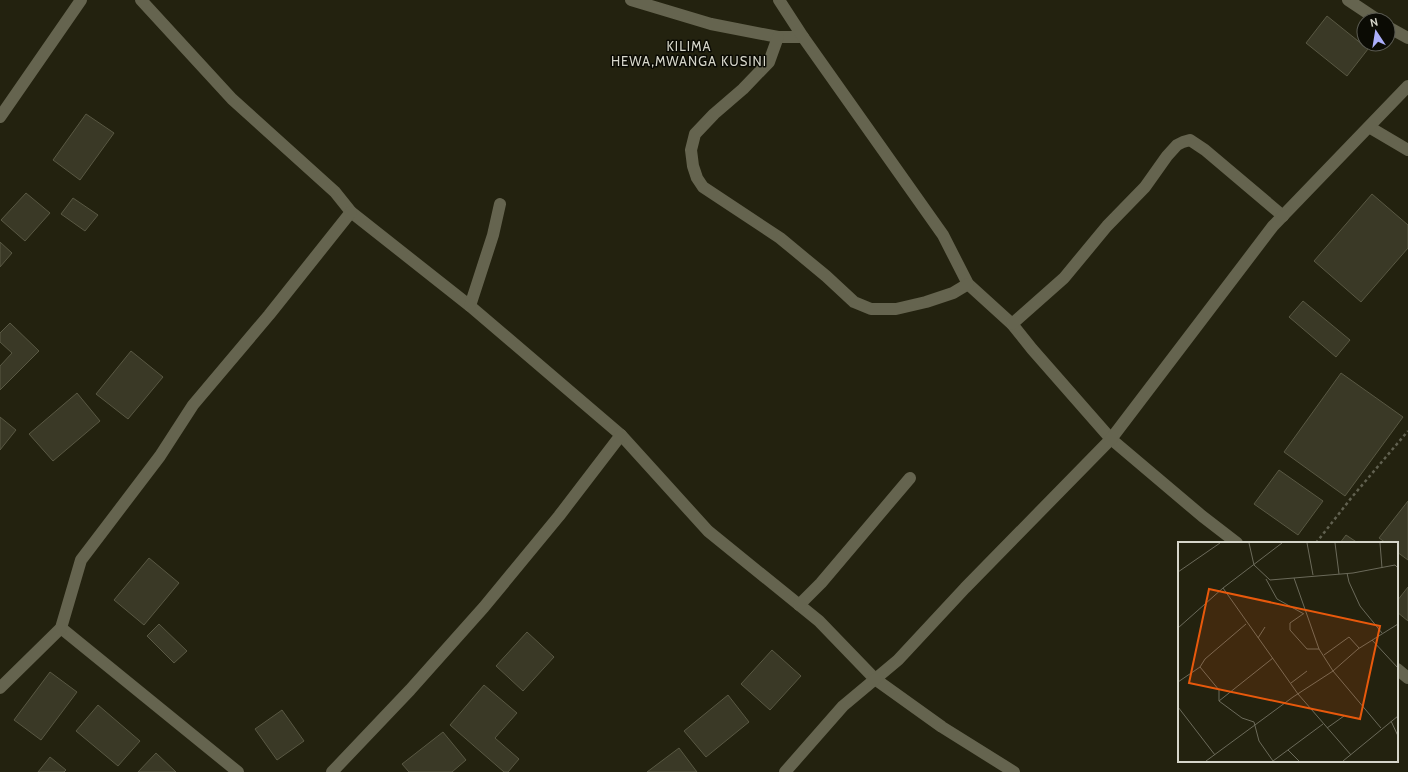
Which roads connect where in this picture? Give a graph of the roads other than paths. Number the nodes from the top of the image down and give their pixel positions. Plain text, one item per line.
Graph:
1 (81, 0) edge
2 (141, 0) edge
3 (631, 0) edge
4 (779, 0) edge
5 (1348, 0) edge
6 (1366, 12) edge
7 (1396, 31) edge
8 (778, 37) junction
9 (803, 37) junction
10 (1408, 38) edge
11 (1408, 86) edge
12 (0, 117) edge
13 (1369, 127) junction
14 (1408, 150) edge
15 (500, 204) dead end
16 (352, 212) junction
17 (1282, 216) junction
18 (968, 284) junction
19 (470, 306) junction
20 (1012, 324) junction
21 (621, 436) junction
22 (1111, 439) junction
23 (910, 478) dead end
24 (1236, 542) edge
25 (800, 605) junction
26 (60, 628) junction
27 (1398, 670) edge
28 (1408, 678) edge
29 (876, 679) junction
30 (0, 688) edge
31 (238, 772) edge
32 (332, 772) edge
33 (785, 772) edge
34 (1014, 772) edge

1 - 12 street
2 - 16 street
3 - 8 street
4 - 9 street
5 - 6 street
7 - 10 street
8 - 9 street
8 - 18 street
9 - 18 street
11 - 13 street
13 - 14 street
13 - 17 street
15 - 19 street
16 - 19 street
16 - 26 street
17 - 20 street
17 - 22 street
18 - 20 street
19 - 21 street
20 - 22 street
21 - 25 street
21 - 32 street
22 - 24 street
22 - 29 street
23 - 25 street
25 - 29 street
26 - 30 street
26 - 31 street
27 - 28 street
29 - 33 street
29 - 34 street

